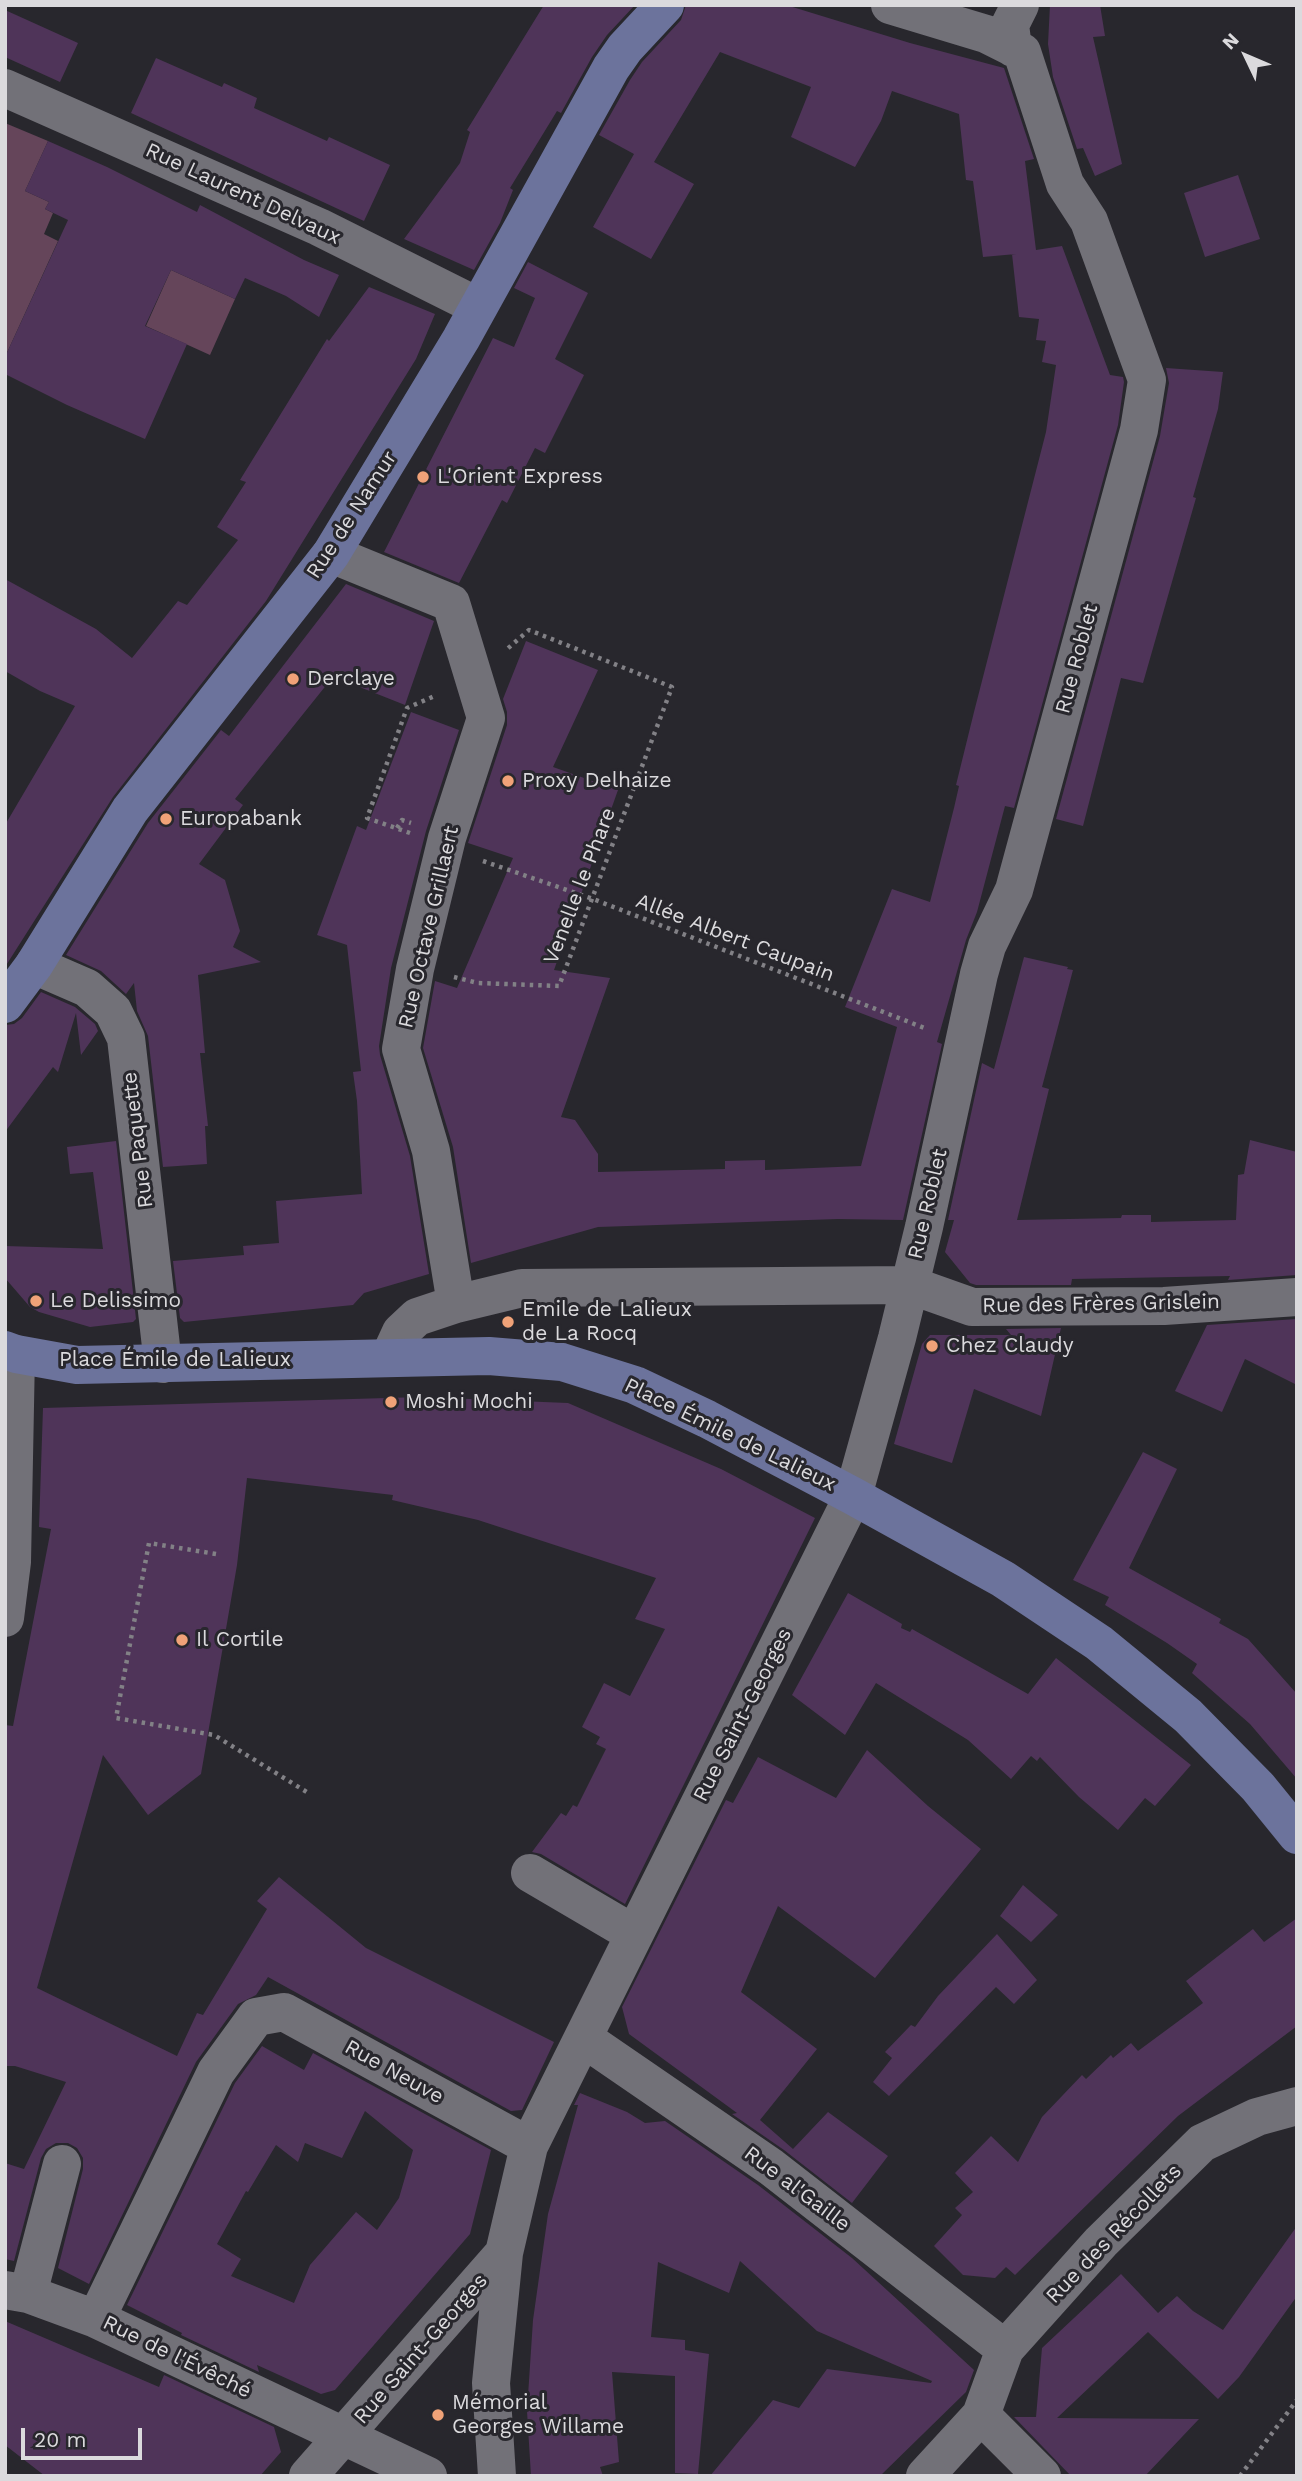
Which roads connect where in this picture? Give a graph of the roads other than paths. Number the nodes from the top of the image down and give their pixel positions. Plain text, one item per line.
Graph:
1 (666, 5) edge
2 (890, 5) edge
3 (1020, 5) edge
4 (1013, 48) junction
5 (5, 88) edge
6 (477, 306) junction
7 (331, 554) junction
8 (34, 965) junction
9 (5, 1004) edge
10 (910, 1284) junction
11 (1297, 1297) edge
12 (456, 1304) junction
13 (11, 1352) edge
14 (389, 1359) junction
15 (163, 1364) junction
16 (853, 1496) junction
17 (5, 1618) edge
18 (1297, 1835) edge
19 (530, 1873) dead end
20 (634, 1934) junction
21 (583, 2038) junction
22 (1297, 2106) edge
23 (529, 2146) junction
24 (62, 2164) dead end
25 (504, 2253) junction
26 (16, 2292) edge
27 (96, 2319) junction
28 (1005, 2349) junction
29 (981, 2415) junction
30 (344, 2438) junction
31 (308, 2476) edge
32 (428, 2476) edge
33 (497, 2476) edge
34 (925, 2476) edge
35 (1042, 2476) edge

1 - 6 main road, Rue de Namur
2 - 4 street
3 - 4 street
4 - 10 street, Rue Roblet
5 - 6 street, Rue Laurent Delvaux
6 - 7 main road, Rue de Namur
7 - 8 main road, Rue de Namur
7 - 12 street, Rue Octave Grillaert
8 - 9 main road, Rue de Namur
8 - 15 street, Rue Paquette
10 - 11 street, Rue des Frères Grislein
10 - 12 street
10 - 16 street, Place Émile de Lalieux
12 - 14 street
13 - 15 main road, Place Émile de Lalieux
13 - 17 street
14 - 15 main road, Place Émile de Lalieux
14 - 16 main road, Place Émile de Lalieux
16 - 18 main road
16 - 20 street, Rue Saint-Georges
19 - 20 street
20 - 21 street, Rue Saint-Georges
21 - 23 street, Rue Saint-Georges
21 - 28 street, Rue al'Gaille
22 - 28 street, Rue des Récollets
23 - 25 street, Rue Saint-Georges
23 - 27 street, Rue Neuve
24 - 26 street
25 - 30 street, Rue Saint-Georges
25 - 33 street, Rue Saint-Georges
26 - 27 street, Rue de l'Évêché
27 - 30 street, Rue de l'Évêché
28 - 29 street, Rue des Récollets
29 - 34 street
29 - 35 street
30 - 31 street
30 - 32 street, Rue Saint-Georges

